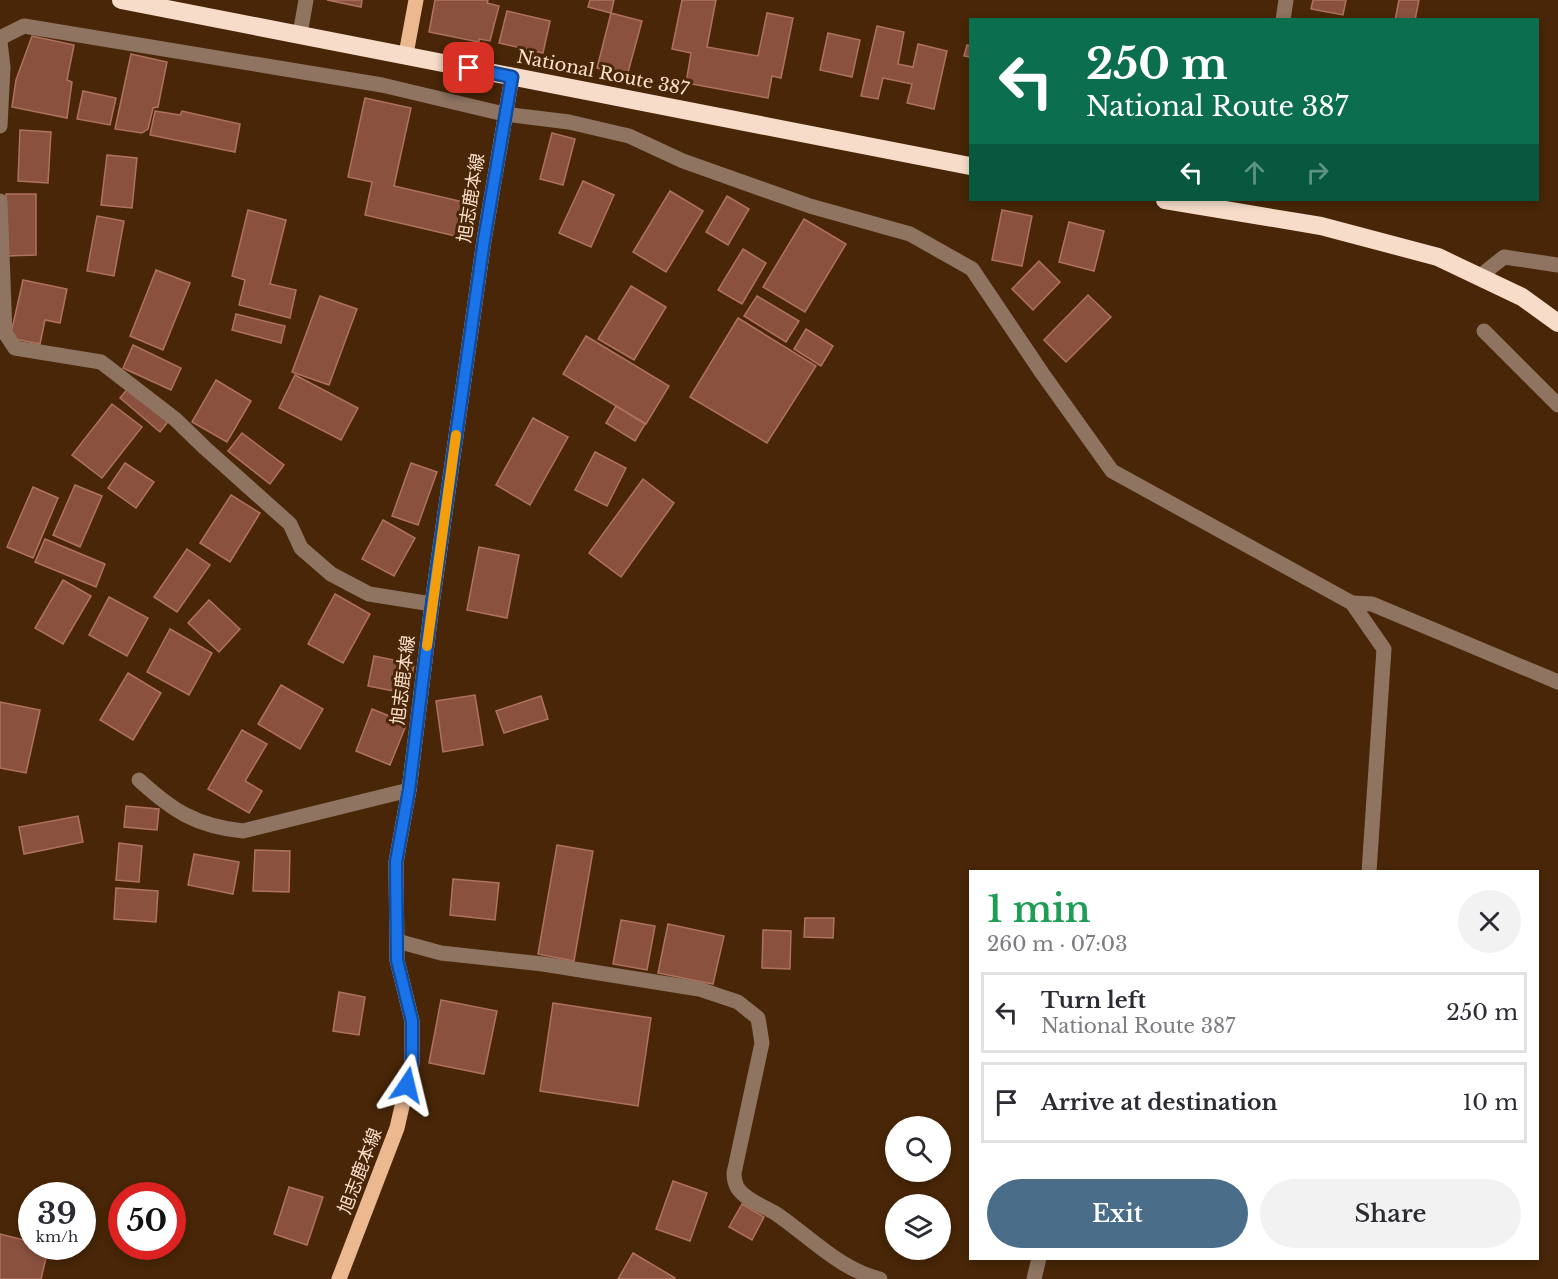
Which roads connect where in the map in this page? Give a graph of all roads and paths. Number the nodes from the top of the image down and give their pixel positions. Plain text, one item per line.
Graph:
1 (121, 0) edge
2 (306, 0) edge
3 (416, 0) edge
4 (1286, 0) edge
5 (1283, 18) edge
6 (300, 34) junction
7 (0, 40) edge
8 (406, 54) junction
9 (512, 77) junction
10 (504, 114) junction
11 (0, 126) edge
12 (969, 166) edge
13 (0, 201) edge
14 (1171, 201) edge
15 (1558, 265) edge
16 (1479, 277) junction
17 (1558, 323) edge
18 (1484, 331) dead end
19 (1558, 405) edge
20 (1352, 603) junction
21 (432, 604) junction
22 (1558, 682) edge
23 (139, 780) dead end
24 (409, 790) junction
25 (1369, 870) edge
26 (397, 941) junction
27 (1039, 1260) edge
28 (339, 1279) edge
29 (880, 1279) edge
30 (1034, 1279) edge

1 - 6 highway, National Route 387
2 - 6 street
3 - 8 main road
4 - 5 street
6 - 8 highway, National Route 387
7 - 10 street
7 - 11 street
8 - 9 highway, National Route 387
9 - 10 main road, 旭志鹿本線
9 - 12 highway, National Route 387
10 - 20 street
10 - 21 main road, 旭志鹿本線
13 - 21 street
14 - 16 highway
15 - 16 street
16 - 17 highway
18 - 19 street
20 - 22 street
20 - 25 street
21 - 24 main road, 旭志鹿本線
23 - 24 street
24 - 26 main road, 旭志鹿本線
26 - 28 main road, 旭志鹿本線
26 - 29 street
27 - 30 street

